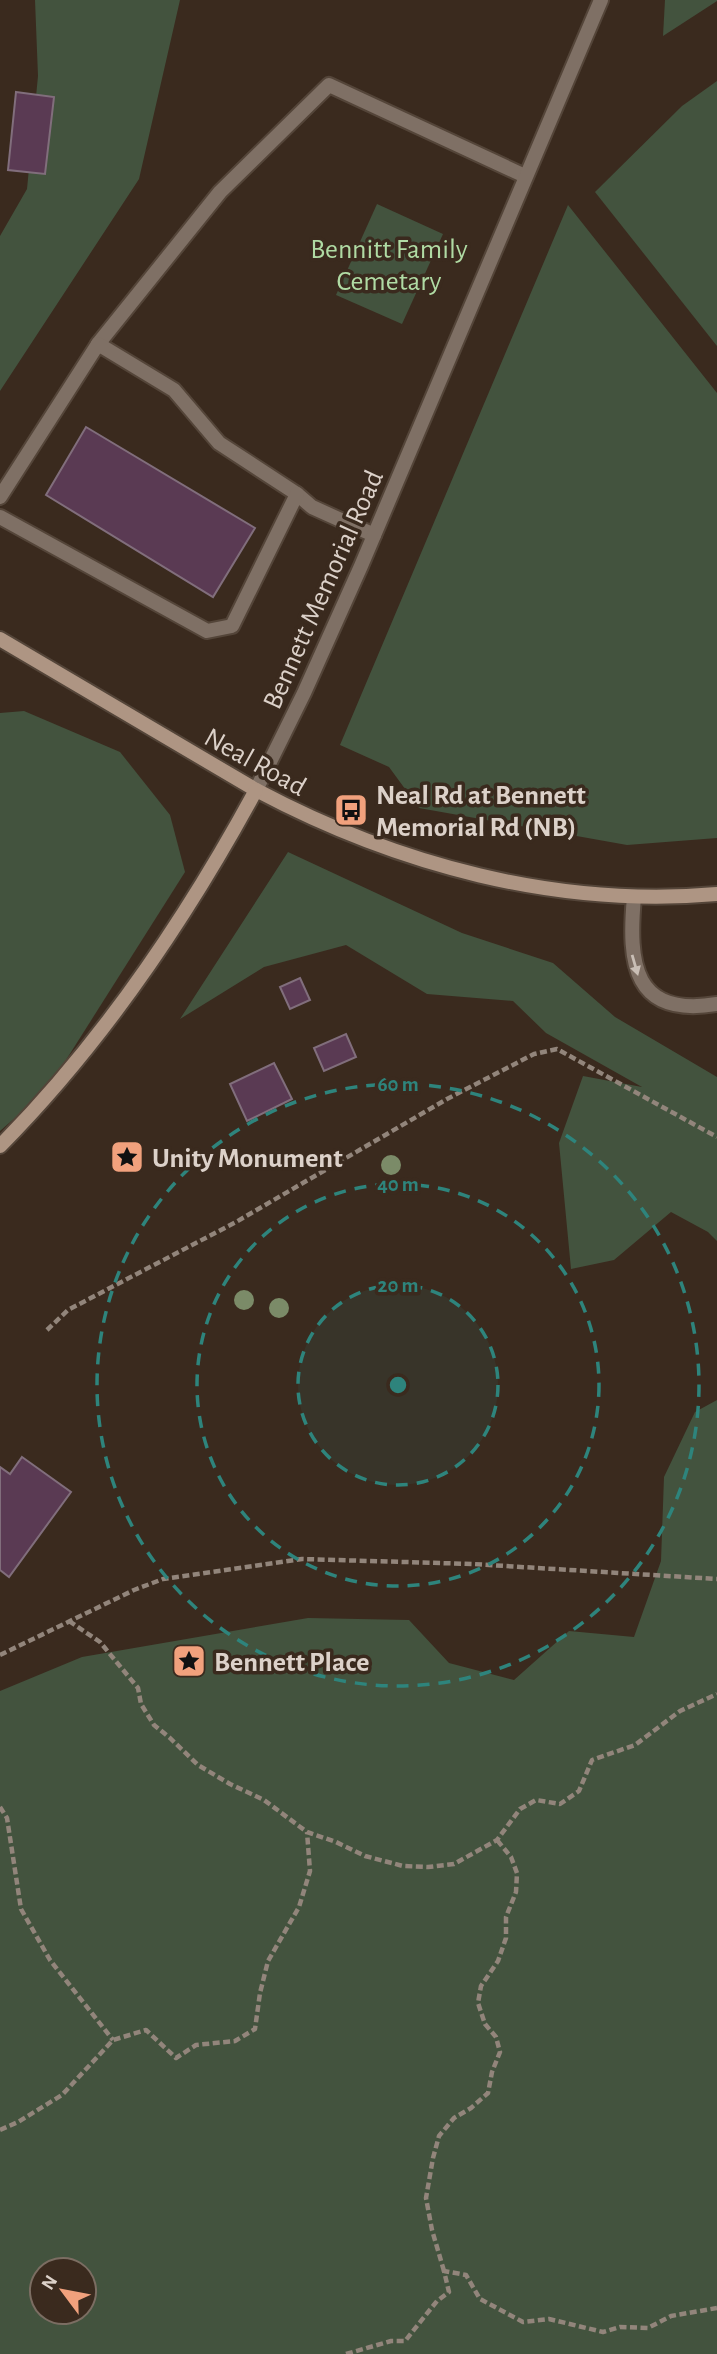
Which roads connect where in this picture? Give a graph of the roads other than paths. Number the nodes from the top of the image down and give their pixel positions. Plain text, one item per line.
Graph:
1 (601, 0) edge
2 (525, 176) junction
3 (98, 344) junction
4 (297, 494) junction
5 (0, 497) edge
6 (0, 517) edge
7 (374, 535) junction
8 (0, 639) edge
9 (256, 790) junction
10 (717, 894) edge
11 (634, 897) junction
12 (717, 1004) edge
13 (0, 1146) edge

1 - 2 street, Bennett Memorial Road
2 - 3 street
2 - 7 street, Bennett Memorial Road
3 - 4 street
3 - 5 street
4 - 6 street
4 - 7 street
7 - 9 street, Bennett Memorial Road
8 - 9 street, Neal Road
9 - 11 street, Neal Road
9 - 13 street, Bennett Memorial Road
10 - 11 street, Neal Road
11 -> 12 street

